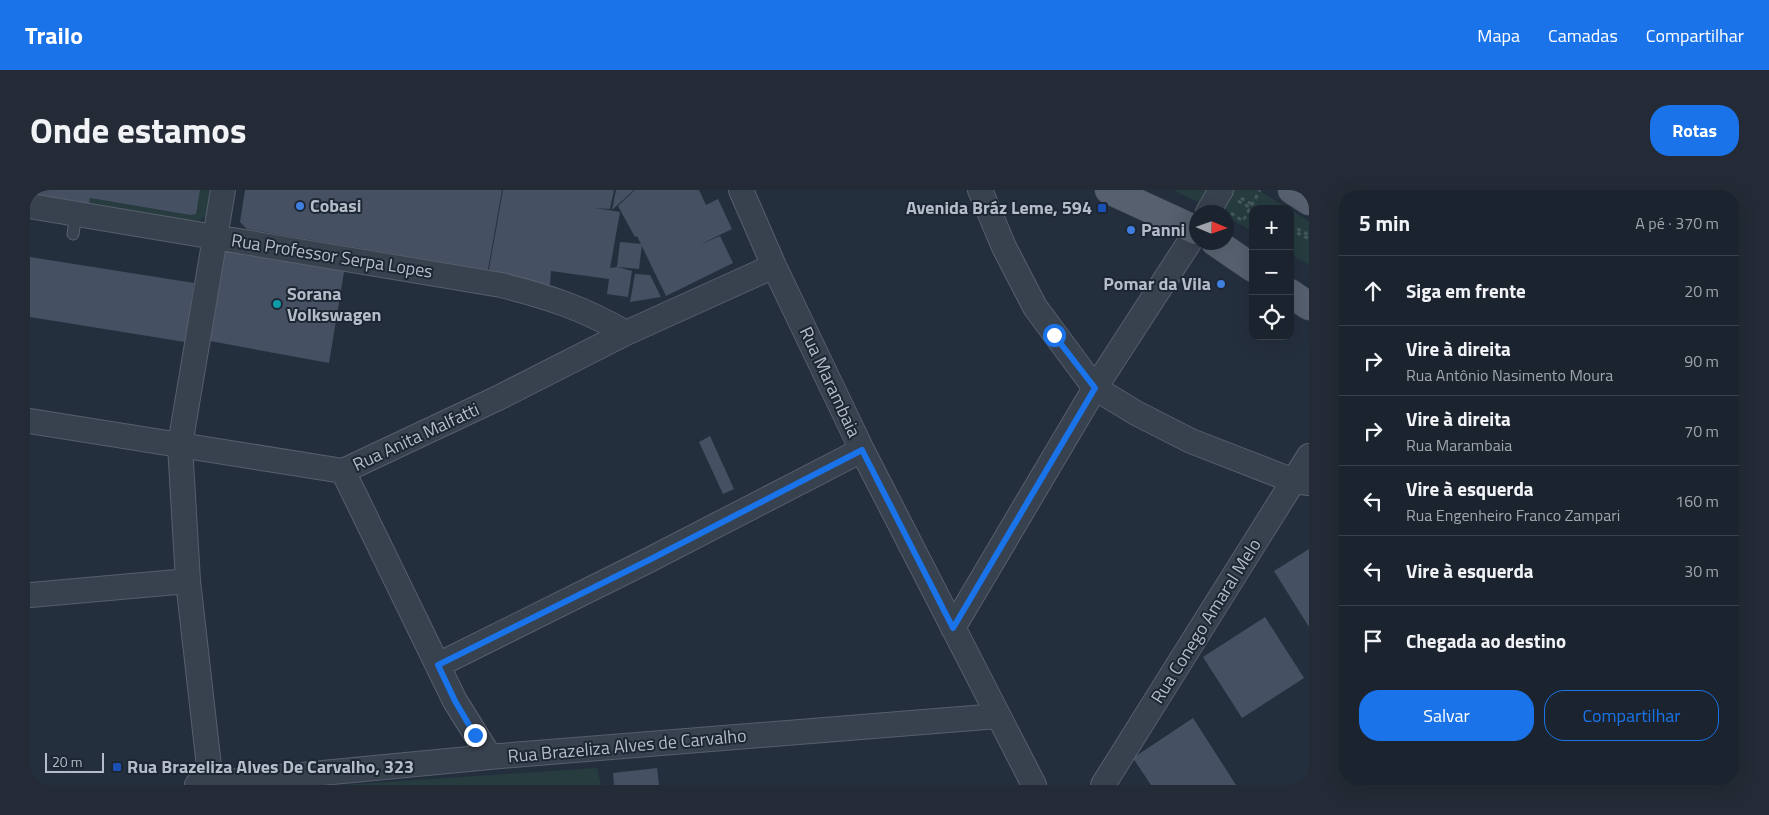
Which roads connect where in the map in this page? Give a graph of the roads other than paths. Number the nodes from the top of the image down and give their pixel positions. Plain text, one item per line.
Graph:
1 (223, 190) edge
2 (741, 190) edge
3 (980, 190) edge
4 (1109, 190) edge
5 (1292, 190) edge
6 (1309, 201) edge
7 (30, 206) edge
8 (1189, 228) edge
9 (214, 237) junction
10 (1189, 242) edge
11 (1227, 250) edge
12 (1249, 265) edge
13 (774, 266) junction
14 (1293, 295) edge
15 (1309, 306) edge
16 (626, 334) junction
17 (1095, 388) junction
18 (30, 421) edge
19 (180, 445) junction
20 (862, 450) junction
21 (1309, 456) edge
22 (343, 471) junction
23 (1301, 482) edge
24 (188, 581) junction
25 (30, 595) edge
26 (953, 628) junction
27 (438, 665) junction
28 (998, 716) junction
29 (490, 757) junction
30 (204, 784) edge
31 (1034, 785) edge
32 (1103, 785) edge

1 - 9 street
2 - 13 street, Rua Marambaia
3 - 17 street
4 - 8 main road
5 - 6 main road
7 - 9 street, Rua Professor Serpa Lopes
9 - 16 street, Rua Professor Serpa Lopes
9 - 19 street
10 - 17 street
11 - 12 main road
13 - 16 street, Rua Anita Malfatti
13 - 20 street, Rua Marambaia
14 - 15 main road
16 - 22 street, Rua Anita Malfatti
17 - 23 street
17 - 26 street
18 - 19 street, Rua Anita Malfatti
19 - 22 street, Rua Anita Malfatti
19 - 24 street
20 - 26 street, Rua Marambaia
20 - 27 street
21 - 23 street, Rua Conego Amaral Melo
22 - 27 street
23 - 32 street, Rua Conego Amaral Melo
24 - 25 street
24 - 30 street
26 - 28 street, Rua Marambaia
27 - 29 street
28 - 29 street, Rua Brazeliza Alves de Carvalho
28 - 31 street, Rua Marambaia
29 - 30 street, Rua Brazeliza Alves de Carvalho

